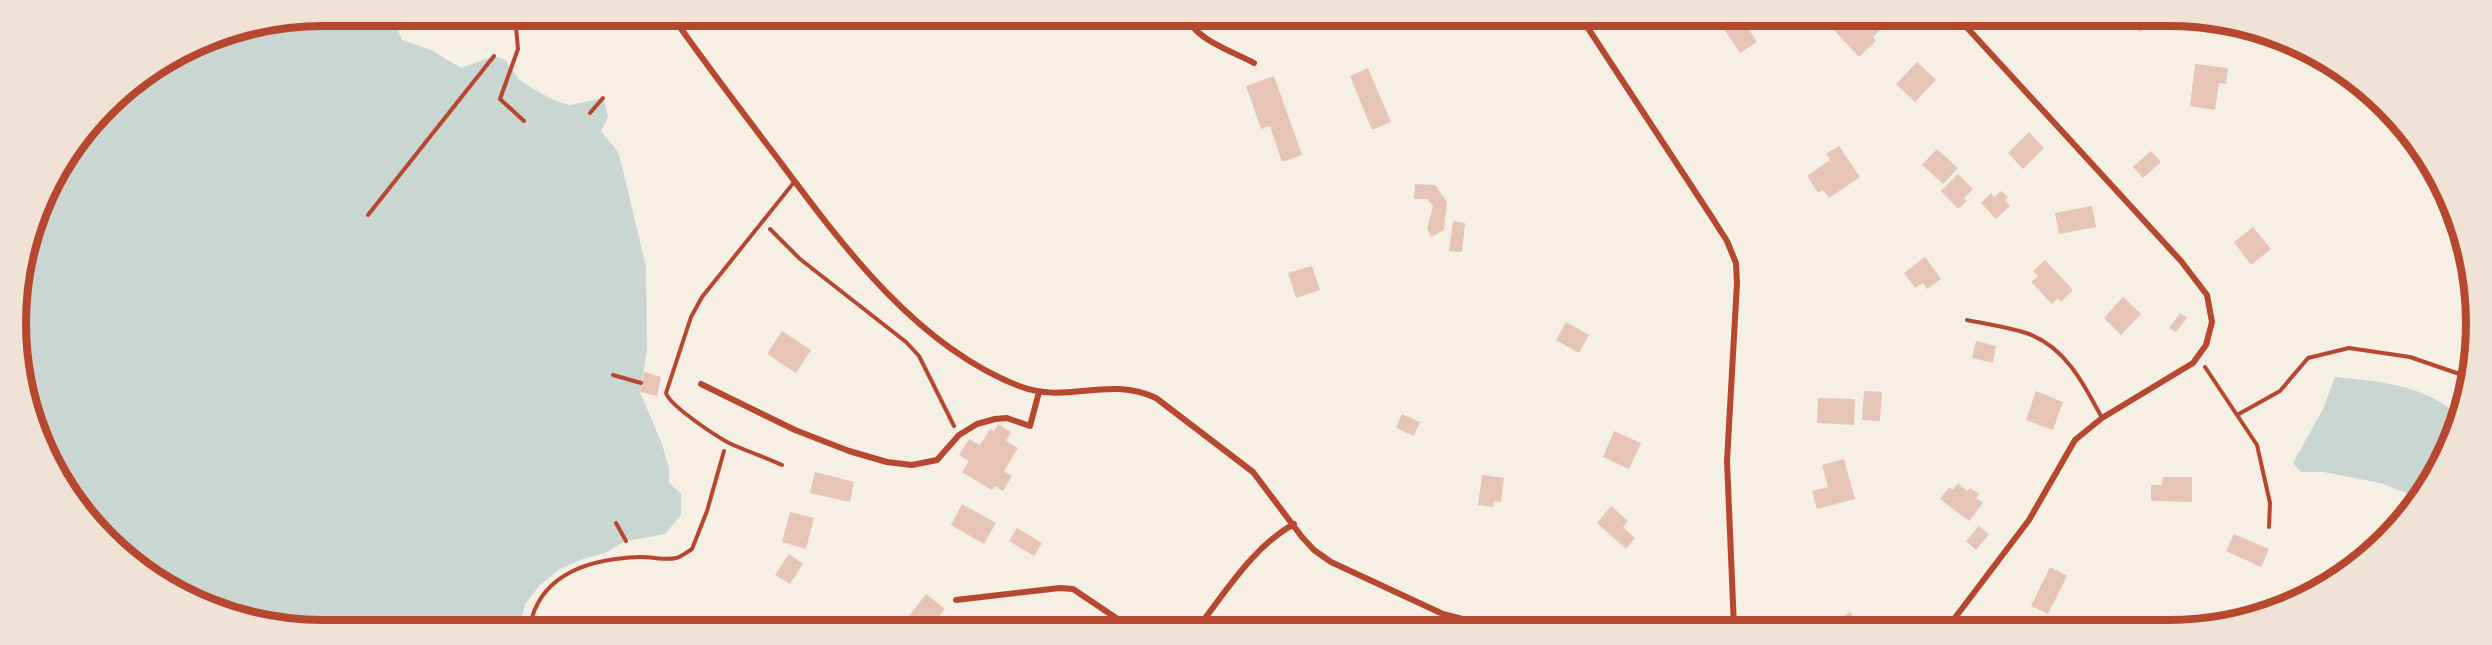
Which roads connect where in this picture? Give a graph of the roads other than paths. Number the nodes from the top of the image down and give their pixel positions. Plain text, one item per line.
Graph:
1 (679, 26) edge
2 (1191, 26) edge
3 (1587, 26) edge
4 (1966, 26) edge
5 (1254, 63) dead end
6 (795, 181) junction
7 (1967, 320) dead end
8 (702, 384) dead end
9 (1039, 392) junction
10 (2102, 418) junction
11 (782, 465) dead end
12 (1294, 524) junction
13 (956, 600) dead end
14 (1119, 620) edge
15 (1204, 620) edge
16 (1466, 620) edge
17 (1734, 620) edge
18 (1953, 620) edge

1 - 6 street
2 - 5 street
3 - 17 street
4 - 10 street
6 - 9 street
6 - 11 lane
7 - 10 lane
8 - 9 street
9 - 12 street
10 - 18 street
12 - 15 street
12 - 16 street
13 - 14 street

